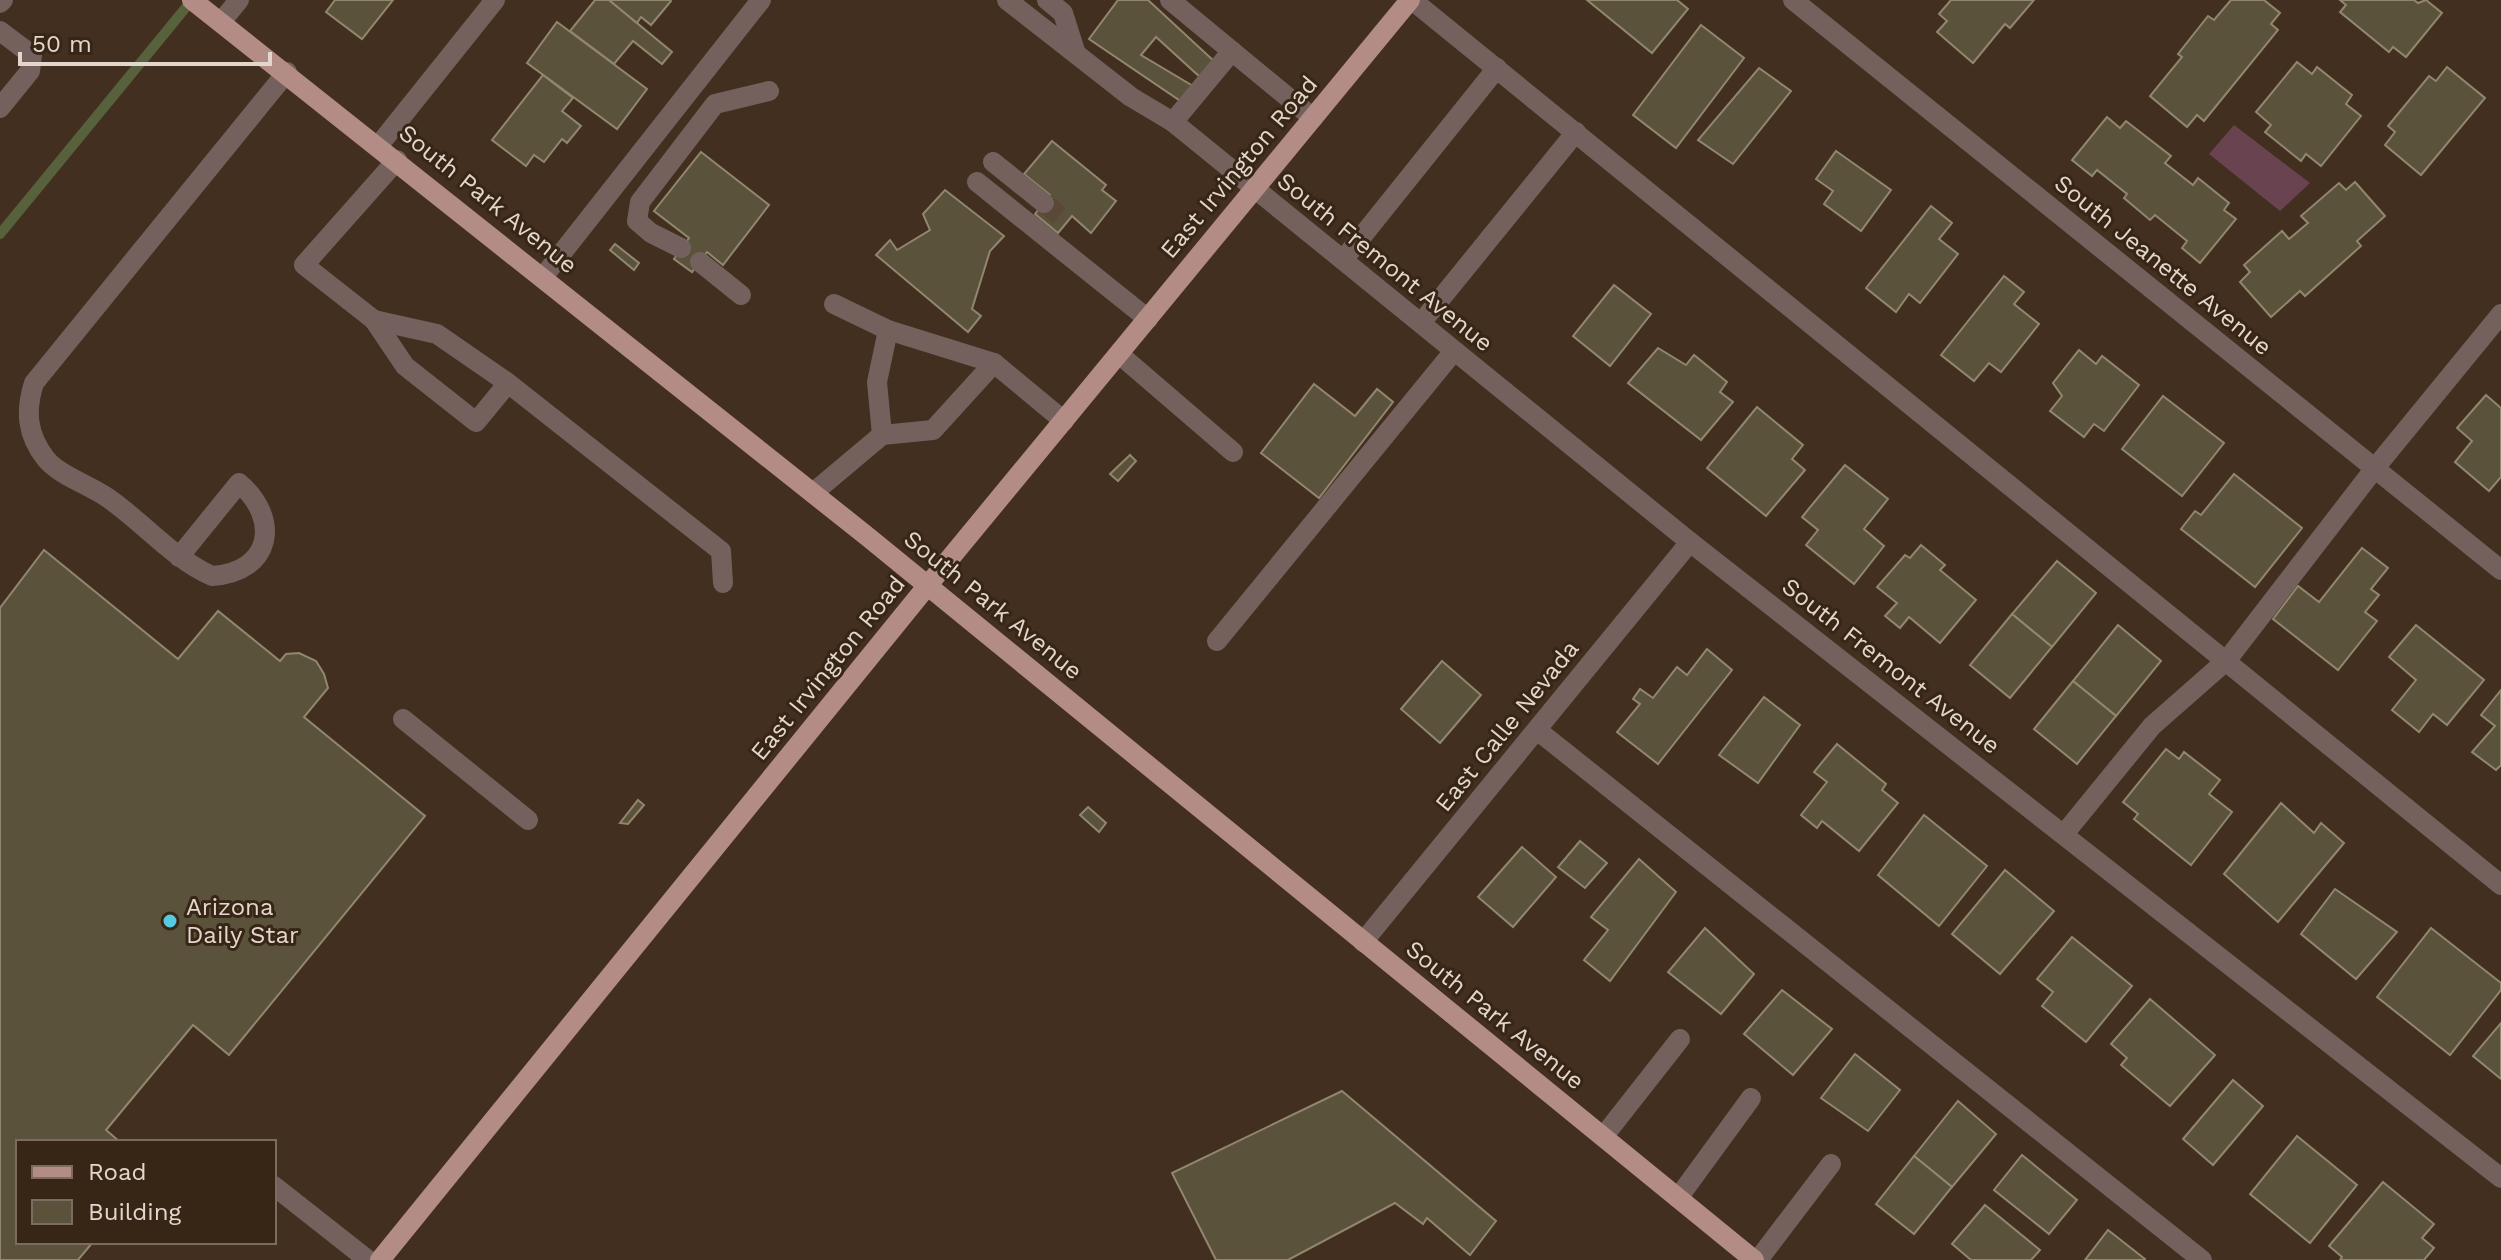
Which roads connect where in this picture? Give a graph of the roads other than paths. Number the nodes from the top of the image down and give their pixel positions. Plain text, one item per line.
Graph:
1 (192, 0) edge
2 (239, 0) edge
3 (495, 0) edge
4 (761, 0) edge
5 (1007, 0) edge
6 (1047, 0) edge
7 (1170, 0) edge
8 (1411, 0) edge
9 (1793, 0) edge
10 (216, 18) junction
11 (0, 31) edge
12 (1232, 51) junction
13 (1077, 54) junction
14 (1497, 68) junction
15 (287, 72) junction
16 (769, 91) dead end
17 (0, 108) edge
18 (1313, 118) junction
19 (1173, 122) junction
20 (1576, 132) junction
21 (379, 145) junction
22 (397, 160) junction
23 (993, 162) dead end
24 (977, 182) dead end
25 (1254, 190) junction
26 (1044, 203) tunnel mouth
27 (681, 248) dead end
28 (1343, 260) junction
29 (700, 262) dead end
30 (543, 277) junction
31 (741, 295) dead end
32 (834, 304) dead end
33 (2501, 314) edge
34 (1148, 319) junction
35 (374, 320) junction
36 (1421, 323) junction
37 (888, 330) junction
38 (1454, 351) junction
39 (1119, 354) junction
40 (994, 363) junction
41 (508, 383) junction
42 (1064, 421) junction
43 (882, 435) junction
44 (1233, 452) dead end
45 (2375, 468) junction
46 (813, 493) junction
47 (1690, 542) junction
48 (179, 557) junction
49 (2501, 570) edge
50 (723, 583) dead end
51 (928, 585) junction
52 (1217, 641) dead end
53 (2227, 660) junction
54 (403, 719) dead end
55 (1537, 730) junction
56 (528, 820) dead end
57 (2064, 834) junction
58 (2501, 885) edge
59 (1363, 942) junction
60 (1680, 1039) dead end
61 (1751, 1098) dead end
62 (1603, 1137) junction
63 (1831, 1164) dead end
64 (2501, 1178) edge
65 (276, 1188) edge
66 (1678, 1198) junction
67 (368, 1260) edge
68 (380, 1260) edge
69 (1756, 1260) edge
70 (2202, 1260) edge

1 - 10 main road, South Park Avenue
2 - 10 street
3 - 21 street
4 - 30 street
5 - 13 street, South Fremont Avenue
6 - 13 street
7 - 12 street
8 - 14 street
8 - 18 main road, East Irvington Road
9 - 45 street, South Jeanette Avenue
10 - 15 main road, South Park Avenue
11 - 17 street
12 - 18 street
12 - 19 street
13 - 19 street, South Fremont Avenue
14 - 20 street
14 - 28 street
15 - 21 main road, South Park Avenue
15 - 48 street
16 - 27 street
18 - 25 main road, East Irvington Road
19 - 25 street, South Fremont Avenue
20 - 36 street
20 - 53 street
21 - 22 main road, South Park Avenue
22 - 30 main road, South Park Avenue
22 - 35 street
23 - 26 street
24 - 34 street
25 - 28 street, South Fremont Avenue
25 - 34 main road, East Irvington Road
28 - 36 street, South Fremont Avenue
29 - 31 street
30 - 46 main road, South Park Avenue
32 - 37 street
33 - 45 street
34 - 39 main road, East Irvington Road
35 - 41 street
35 - 41 street
36 - 38 street, South Fremont Avenue
37 - 40 street
37 - 43 street
38 - 47 street, South Fremont Avenue
38 - 52 street
39 - 42 main road, East Irvington Road
39 - 44 street
40 - 42 street
40 - 43 street
41 - 50 street
42 - 51 main road, East Irvington Road
43 - 46 street
45 - 49 street, South Jeanette Avenue
45 - 53 street
46 - 51 main road, South Park Avenue
47 - 55 street, East Calle Nevada
47 - 57 street, South Fremont Avenue
48 - 48 street
51 - 59 main road, South Park Avenue
51 - 68 main road, East Irvington Road
53 - 57 street
53 - 58 street
54 - 56 street
55 - 59 street, East Calle Nevada
55 - 70 street
57 - 64 street, South Fremont Avenue
59 - 62 main road, South Park Avenue
60 - 62 street
61 - 66 street
62 - 66 main road, South Park Avenue
63 - 69 street
65 - 67 street
66 - 69 main road, South Park Avenue

